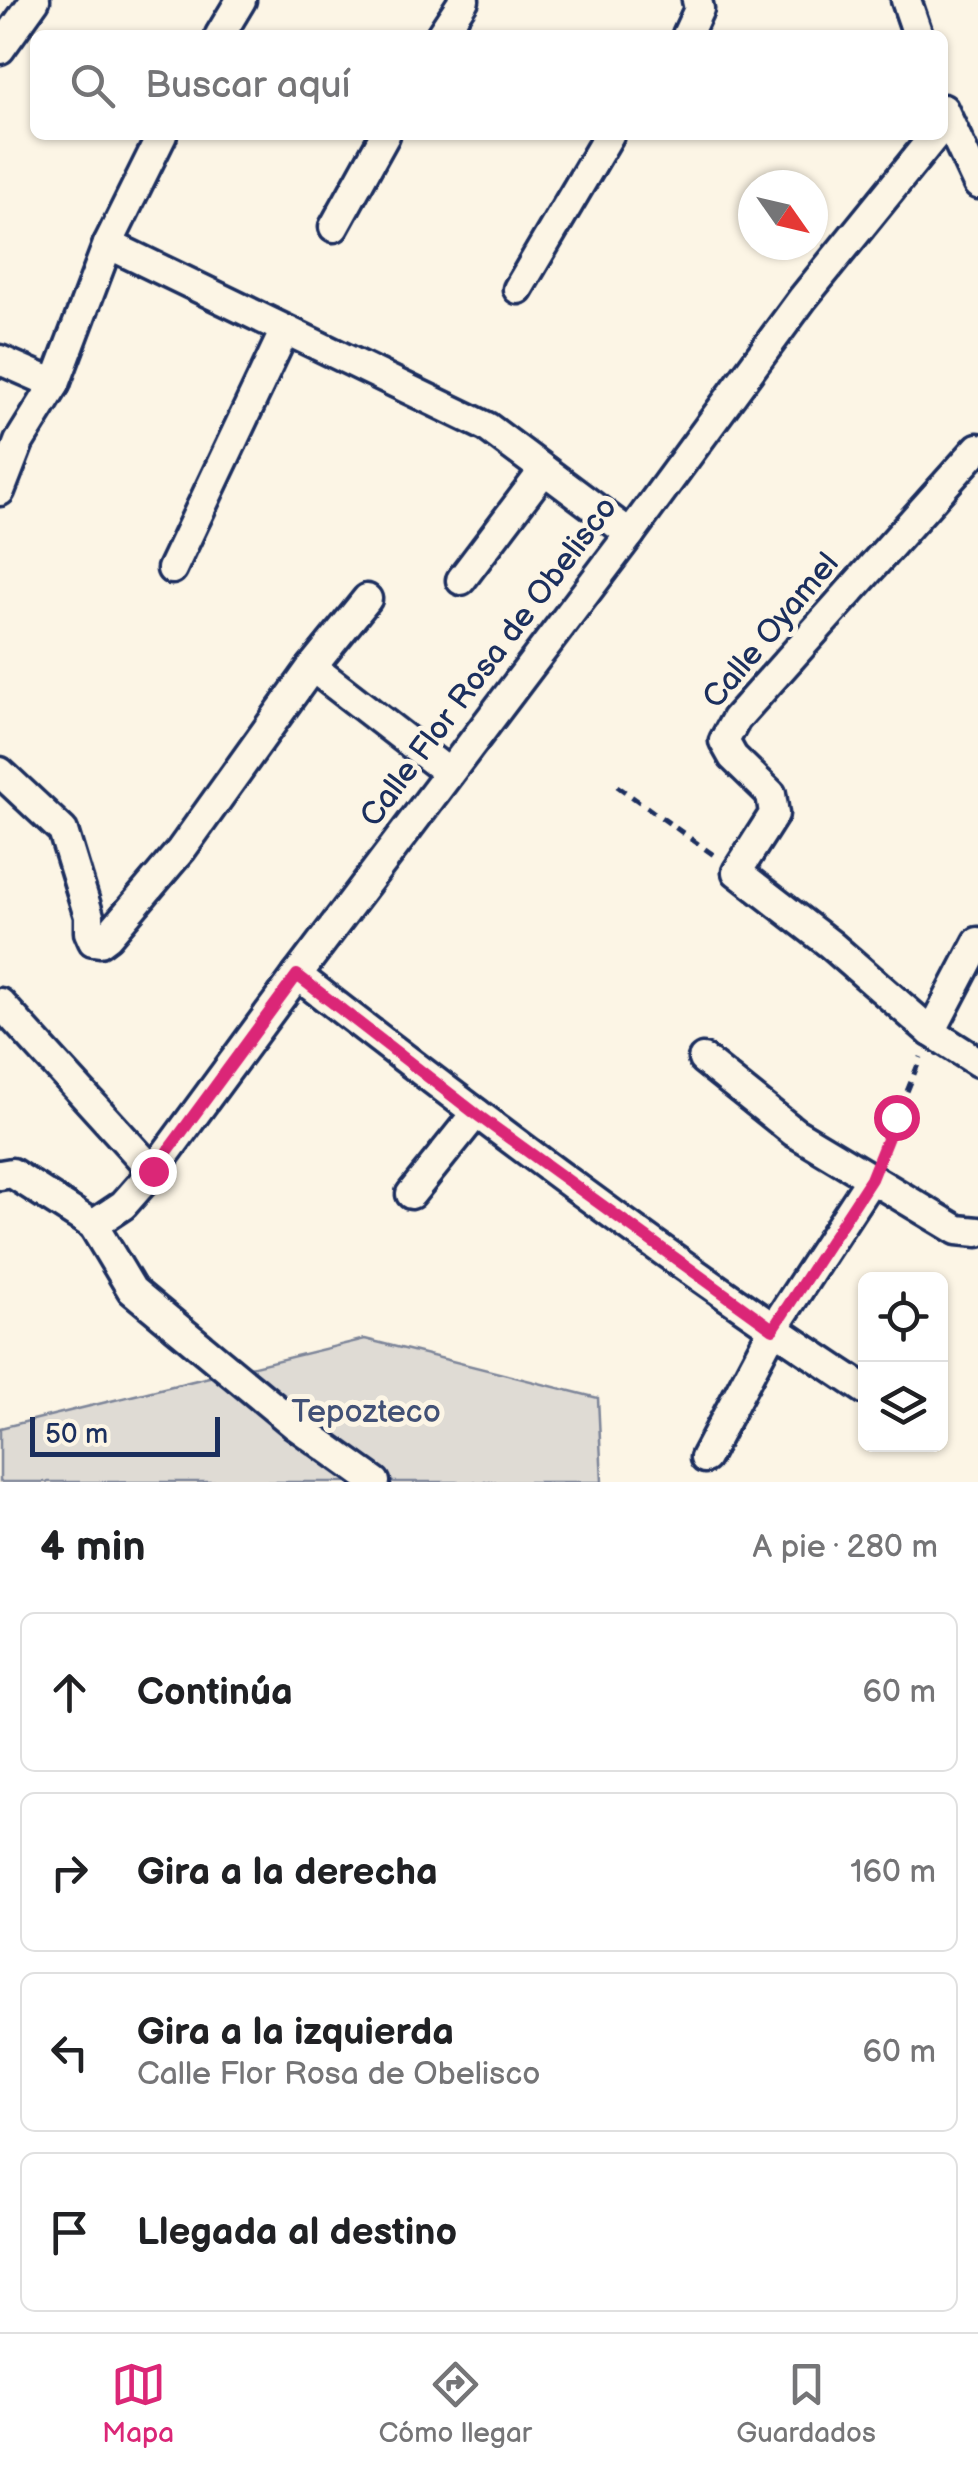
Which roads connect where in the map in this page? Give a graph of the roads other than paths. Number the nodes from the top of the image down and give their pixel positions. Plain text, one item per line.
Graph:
1 (34, 0) edge
2 (241, 0) edge
3 (464, 0) edge
4 (906, 0) edge
5 (698, 4) edge
6 (223, 30) edge
7 (444, 30) edge
8 (689, 30) edge
9 (916, 30) edge
10 (0, 49) edge
11 (948, 132) edge
12 (160, 140) edge
13 (382, 140) edge
14 (606, 140) edge
15 (928, 140) edge
16 (978, 184) edge
17 (334, 227) dead end
18 (108, 244) junction
19 (518, 289) dead end
20 (286, 330) junction
21 (0, 360) edge
22 (55, 384) junction
23 (978, 448) edge
24 (544, 470) junction
25 (0, 492) edge
26 (630, 534) junction
27 (172, 569) dead end
28 (461, 580) dead end
29 (367, 598) dead end
30 (312, 667) junction
31 (0, 772) edge
32 (449, 773) junction
33 (978, 942) edge
34 (297, 975) junction
35 (0, 1003) edge
36 (931, 1032) junction
37 (703, 1059) dead end
38 (978, 1062) edge
39 (476, 1114) junction
40 (153, 1171) junction
41 (0, 1175) edge
42 (871, 1179) junction
43 (412, 1194) dead end
44 (93, 1225) junction
45 (978, 1232) edge
46 (773, 1329) junction
47 (858, 1385) edge
48 (706, 1458) dead end
49 (375, 1482) edge

1 - 10 street
2 - 6 street
3 - 7 street
4 - 9 street
5 - 8 street
11 - 16 street
12 - 18 street
13 - 17 street
14 - 19 street
15 - 26 street, Calle Flor Rosa de Obelisco
18 - 20 street
18 - 22 street
20 - 24 street
20 - 27 street
21 - 22 street
22 - 25 street
23 - 36 street, Calle Oyamel
24 - 26 street
24 - 28 street
26 - 32 street, Calle Flor Rosa de Obelisco
29 - 30 street
30 - 31 street
30 - 32 street
32 - 34 street, Calle Flor Rosa de Obelisco
33 - 36 street
34 - 39 street
34 - 40 street, Calle Flor Rosa de Obelisco
35 - 40 street
36 - 38 street
37 - 42 street
39 - 43 street
39 - 46 street
40 - 44 street, Calle Flor Rosa de Obelisco
41 - 44 street
42 - 45 street
42 - 46 street
44 - 49 street
46 - 47 street
46 - 48 street

